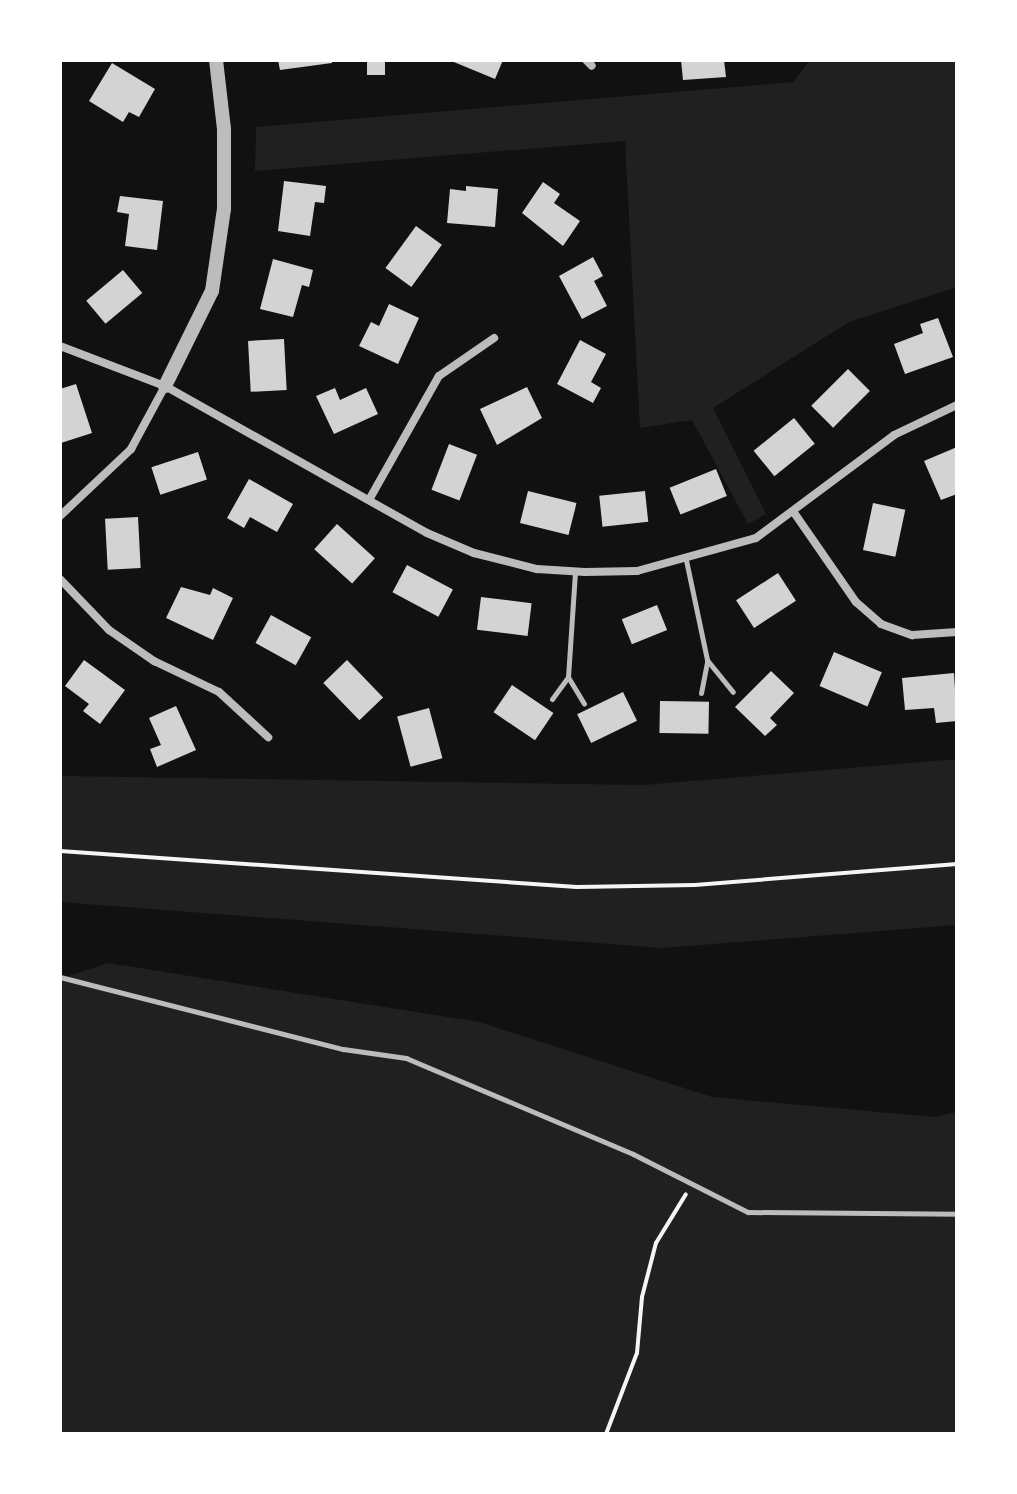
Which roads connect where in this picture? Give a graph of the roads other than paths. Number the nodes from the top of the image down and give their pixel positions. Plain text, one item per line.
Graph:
1 (216, 60) edge
2 (494, 338) dead end
3 (60, 346) edge
4 (165, 386) junction
5 (957, 405) edge
6 (369, 500) junction
7 (795, 514) junction
8 (60, 516) edge
9 (686, 560) junction
10 (575, 572) junction
11 (60, 579) edge
12 (957, 632) edge
13 (707, 660) junction
14 (568, 677) junction
15 (733, 692) dead end
16 (701, 693) dead end
17 (552, 699) dead end
18 (584, 704) dead end
19 (268, 737) dead end
20 (60, 977) edge
21 (957, 1214) edge

1 - 4 street
2 - 6 street
3 - 4 street
4 - 6 street
4 - 8 street
5 - 7 street
6 - 10 street
7 - 9 street
7 - 12 street
9 - 10 street
9 - 13 lane
10 - 14 lane
11 - 19 street
13 - 15 lane
13 - 16 lane
14 - 17 lane
14 - 18 lane
20 - 21 lane

